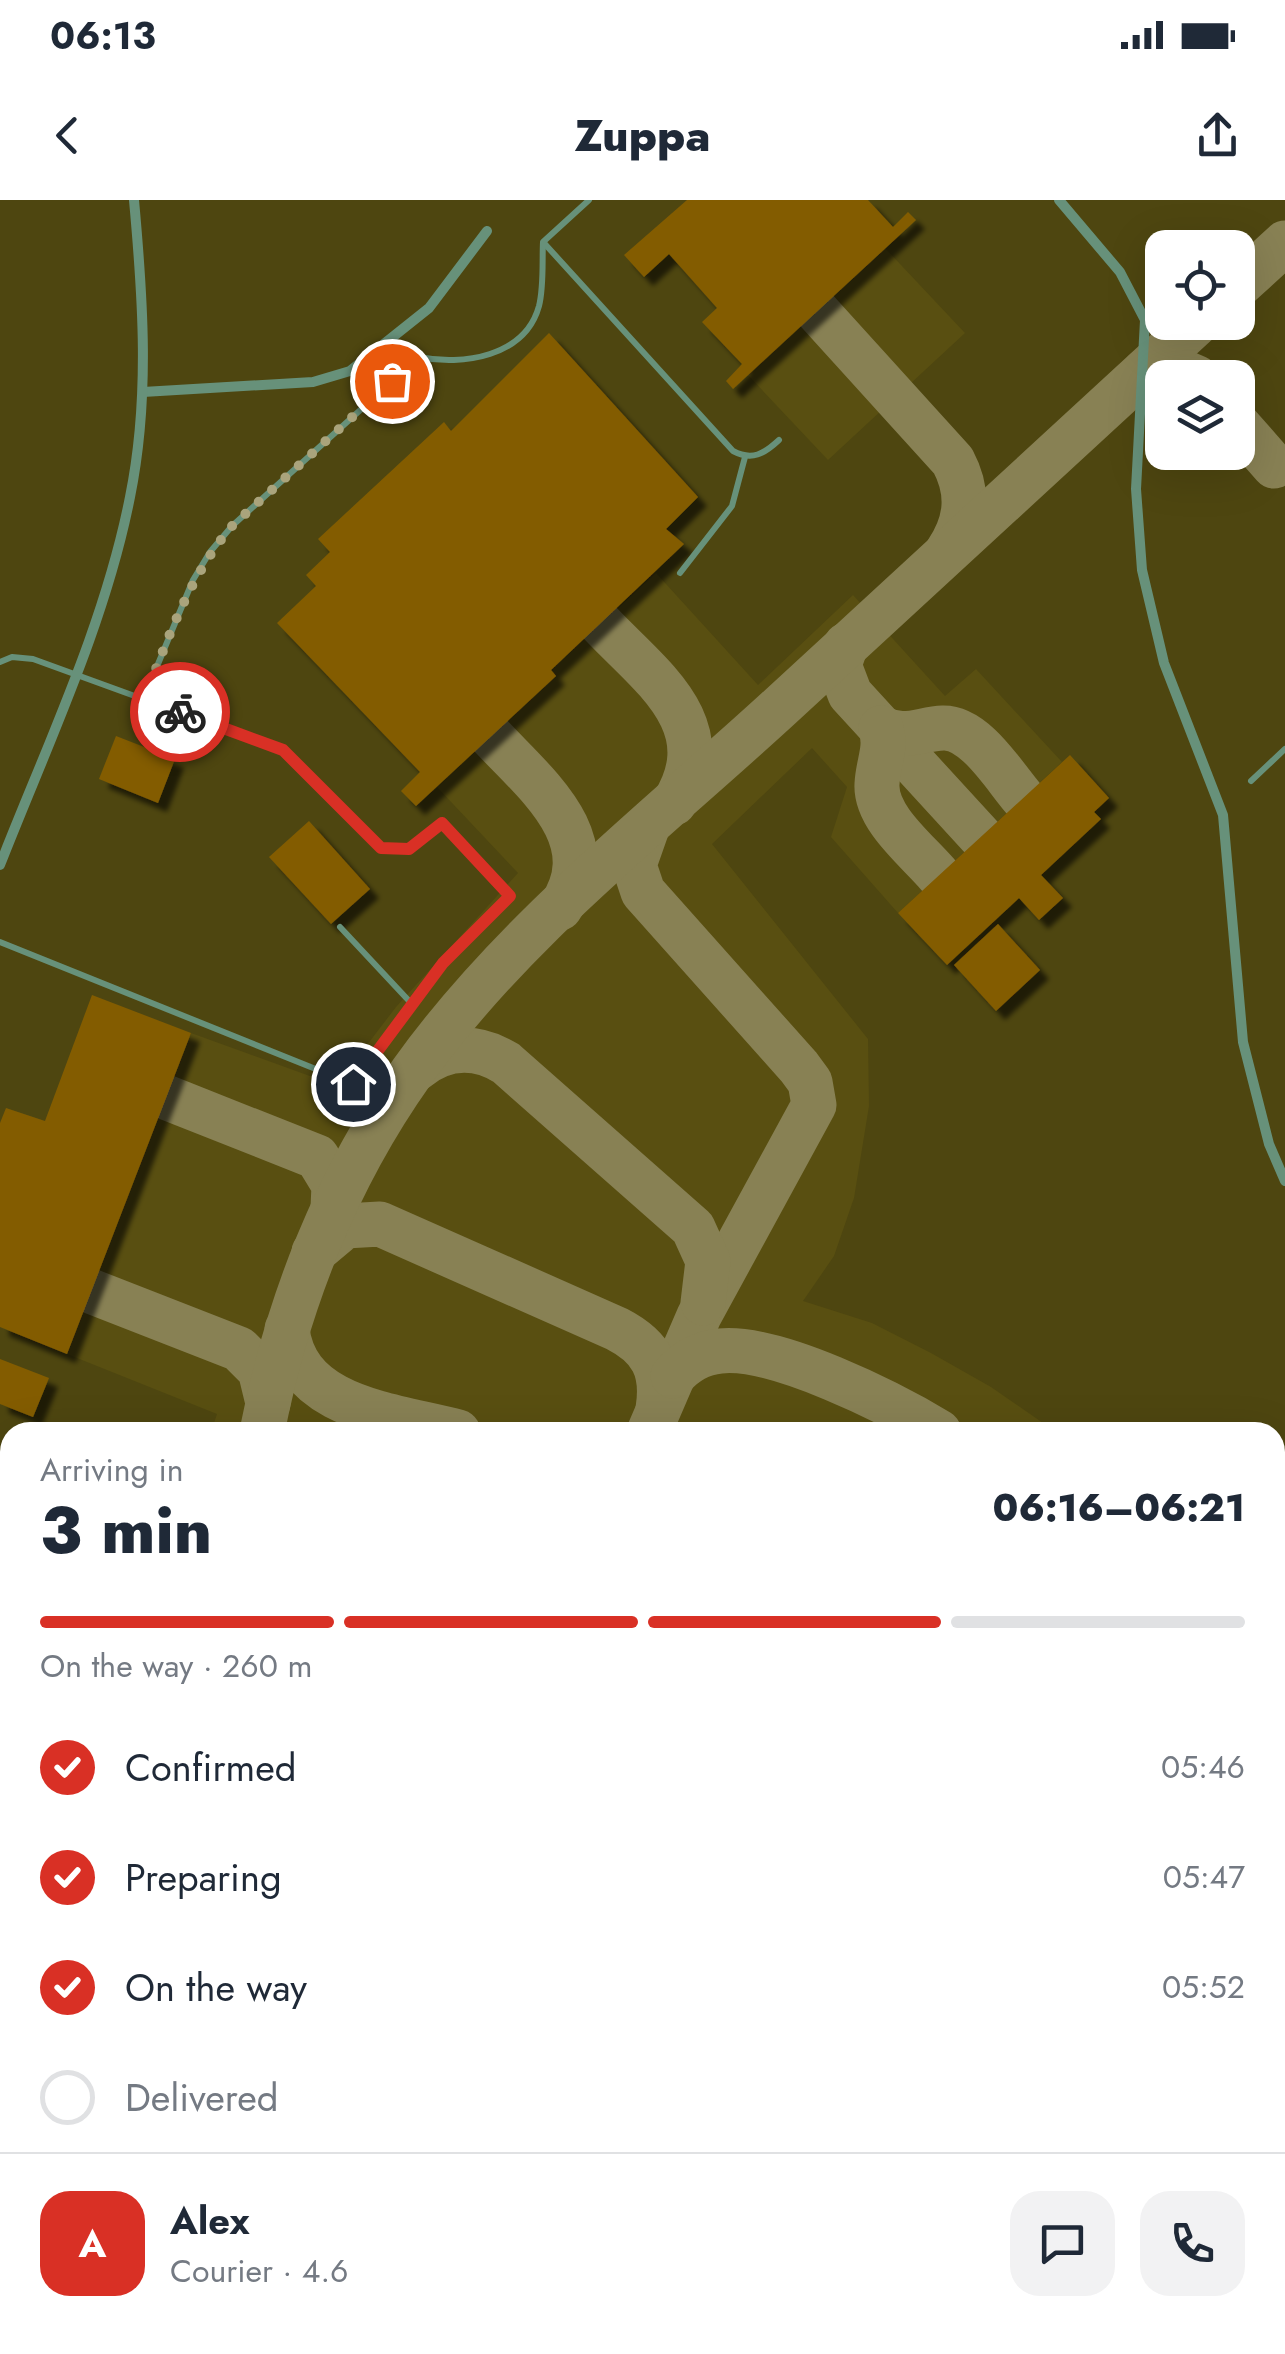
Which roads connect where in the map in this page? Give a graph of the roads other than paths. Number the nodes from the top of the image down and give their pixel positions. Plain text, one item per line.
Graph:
1 (134, 200) edge
2 (589, 200) edge
3 (1058, 200) edge
4 (487, 231) dead end
5 (543, 242) junction
6 (143, 392) junction
7 (779, 440) dead end
8 (745, 457) junction
9 (680, 573) dead end
10 (0, 662) edge
11 (74, 676) junction
12 (144, 700) junction
13 (1285, 748) edge
14 (1251, 782) dead end
15 (0, 865) edge
16 (340, 927) dead end
17 (0, 942) edge
18 (411, 1003) junction
19 (1285, 1181) edge

1 - 6 street
2 - 5 lane
3 - 19 street
4 - 6 street
5 - 8 lane
5 - 12 lane
6 - 11 street
7 - 8 lane
8 - 9 lane
10 - 11 lane
11 - 12 lane
11 - 15 street
12 - 18 lane
13 - 14 lane
16 - 18 lane
17 - 18 lane

